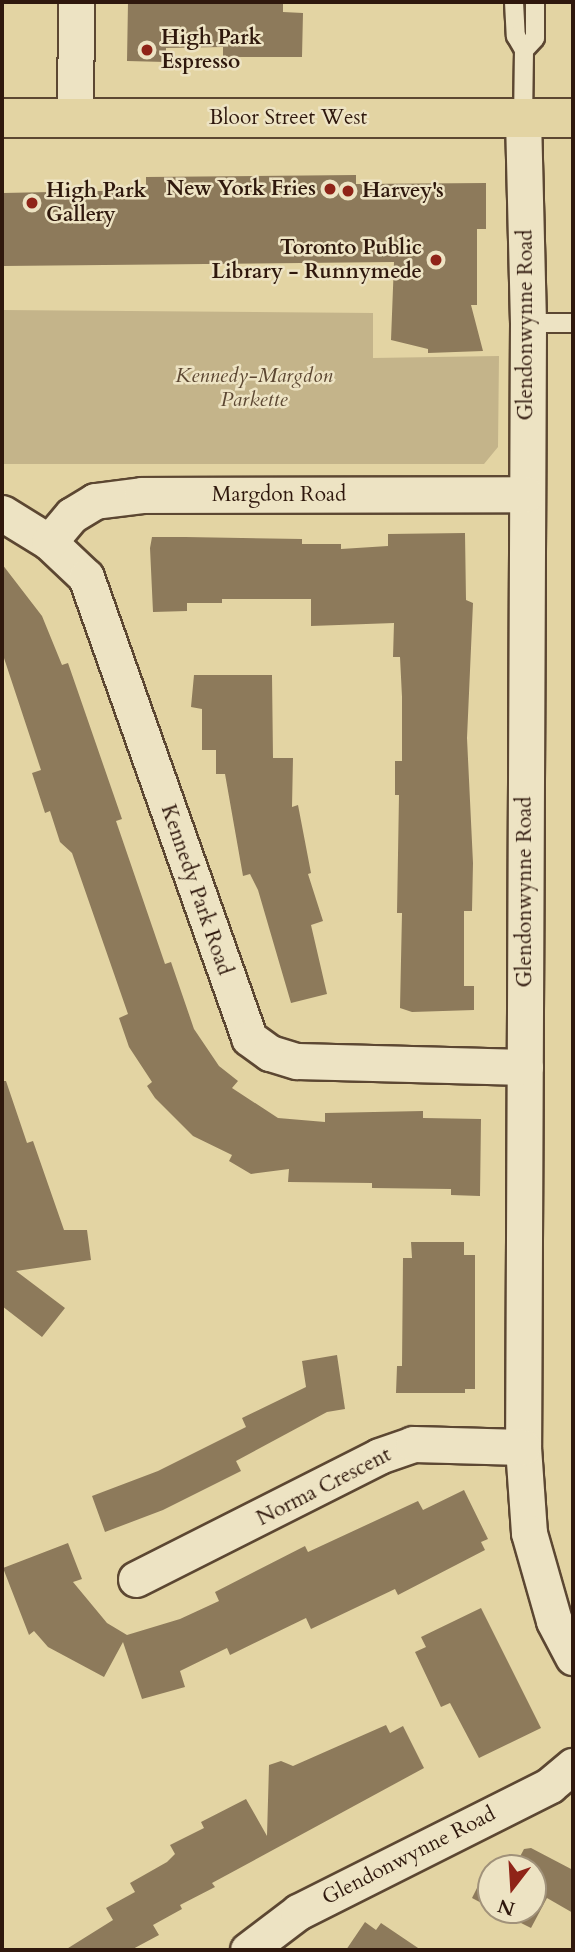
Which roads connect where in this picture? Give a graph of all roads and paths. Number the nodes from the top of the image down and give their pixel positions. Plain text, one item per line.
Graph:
1 (76, 2) edge
2 (514, 2) edge
3 (535, 2) edge
4 (524, 50) junction
5 (2, 118) edge
6 (75, 118) junction
7 (523, 118) junction
8 (573, 118) edge
9 (528, 323) junction
10 (573, 323) edge
11 (526, 494) junction
12 (2, 513) edge
13 (48, 542) junction
14 (524, 1067) junction
15 (523, 1447) junction
16 (136, 1579) dead end
17 (573, 1657) edge
18 (573, 1766) edge
19 (248, 1950) edge

1 - 6 street
2 - 4 lane
3 - 4 lane
4 - 7 lane
5 - 6 main road, Bloor Street West
6 - 7 main road, Bloor Street West
7 - 8 main road, Bloor Street West
7 - 9 street, Glendonwynne Road
9 - 10 lane
9 - 11 street, Glendonwynne Road
11 - 13 street, Margdon Road
11 - 14 street, Glendonwynne Road
12 - 13 street, Kennedy Park Road
13 - 14 street, Kennedy Park Road
14 - 15 street, Glendonwynne Road
15 - 16 street, Norma Crescent
15 - 17 street, Glendonwynne Road
18 - 19 street, Glendonwynne Road

